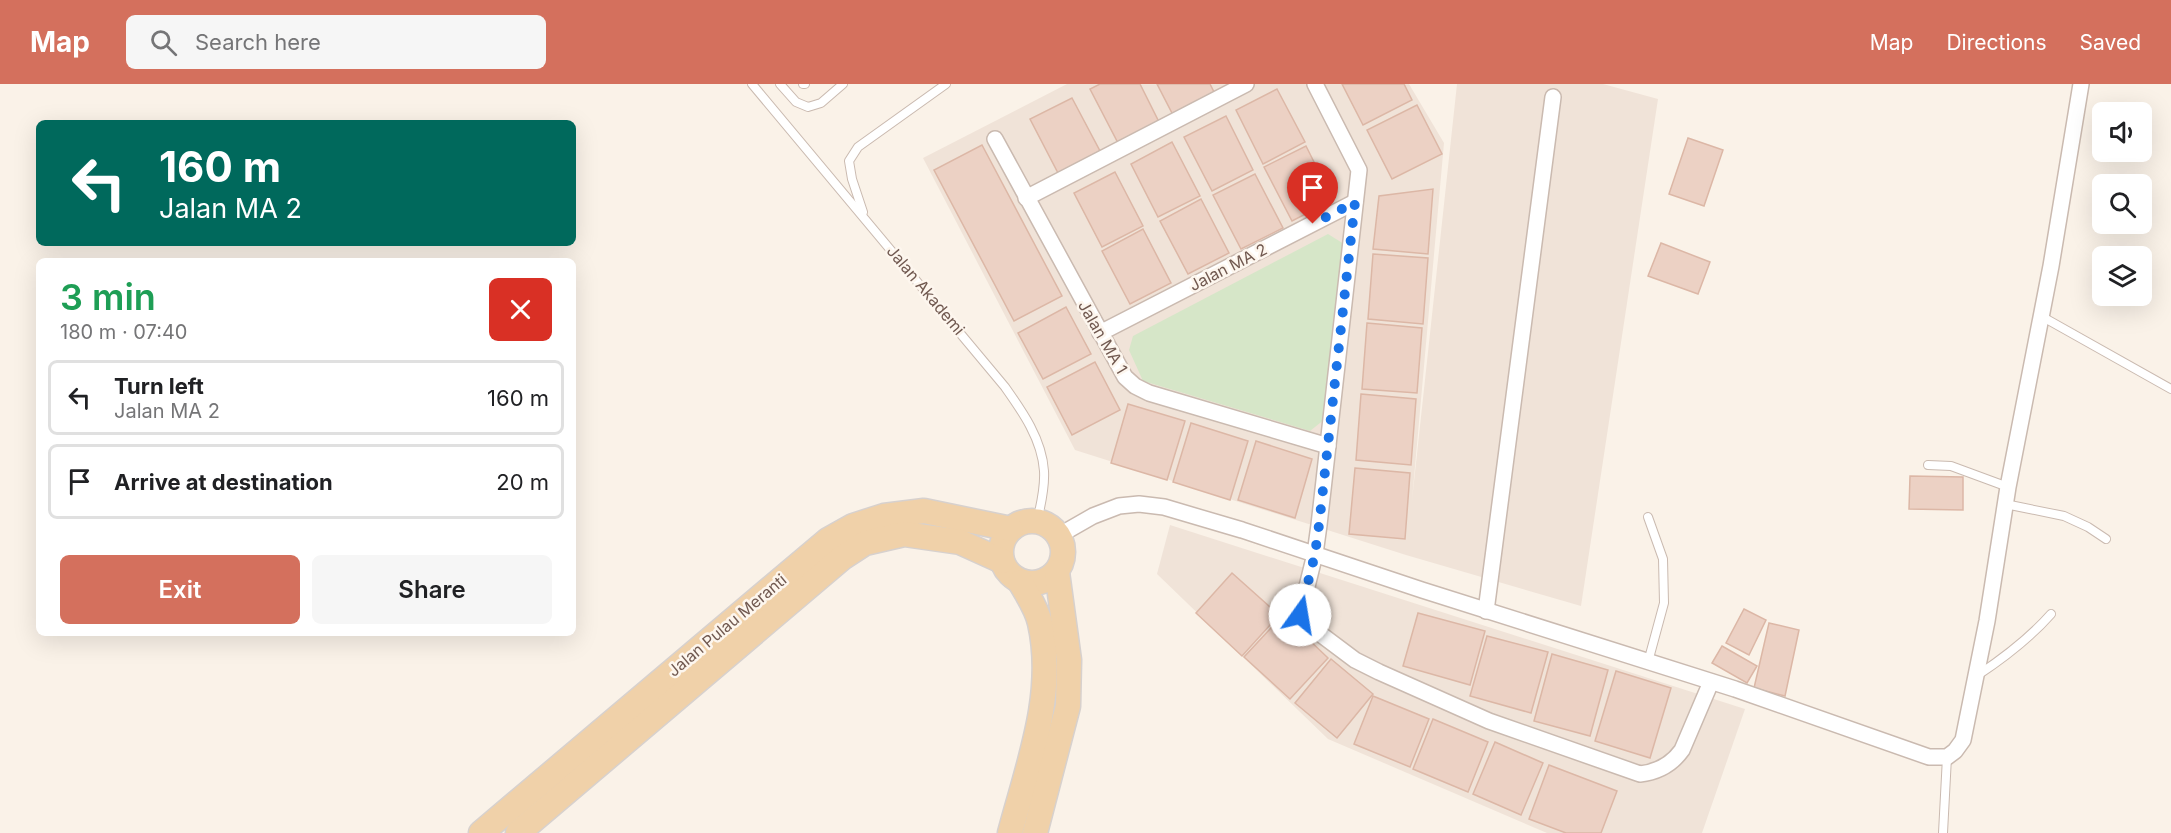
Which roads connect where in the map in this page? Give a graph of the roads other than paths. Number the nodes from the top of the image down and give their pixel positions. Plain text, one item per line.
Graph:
1 (752, 84) edge
2 (780, 84) edge
3 (843, 84) edge
4 (946, 84) edge
5 (1246, 84) edge
6 (1315, 84) edge
7 (2081, 84) edge
8 (1553, 97) dead end
9 (995, 139) dead end
10 (1026, 198) junction
11 (1355, 202) junction
12 (865, 216) junction
13 (2041, 316) junction
14 (1100, 333) junction
15 (2171, 389) edge
16 (1328, 446) junction
17 (1928, 465) dead end
18 (2008, 487) junction
19 (2005, 504) junction
20 (1648, 517) dead end
21 (1037, 521) junction
22 (1011, 529) junction
23 (1058, 536) junction
24 (2106, 539) dead end
25 (1315, 554) junction
26 (1002, 561) junction
27 (1057, 572) junction
28 (1020, 582) junction
29 (1486, 611) junction
30 (2050, 614) dead end
31 (1648, 662) junction
32 (1976, 676) junction
33 (1712, 682) junction
34 (1947, 757) junction
35 (481, 833) edge
36 (518, 833) edge
37 (1010, 833) edge
38 (1035, 833) edge
39 (1943, 833) edge

1 - 12 lane, Jalan Akademi
2 - 3 lane
4 - 12 lane
5 - 10 street
6 - 11 street
7 - 13 street
8 - 29 street
9 - 10 street, Jalan MA 1
10 - 14 street, Jalan MA 1
11 - 14 street, Jalan MA 2
11 - 16 street
12 - 21 lane, Jalan Akademi
13 - 15 lane
13 - 18 street
14 - 16 street, Jalan MA 1
16 - 25 street
17 - 18 lane
18 - 19 street
19 - 24 lane
19 - 32 street
20 - 31 lane
21 - 22 main road
21 - 23 main road
22 - 26 main road
22 - 35 main road, Jalan Pulau Meranti
23 - 25 street
23 - 27 main road
25 - 29 street
25 - 33 street
26 - 28 main road
26 - 36 main road, Jalan Pulau Meranti
27 - 28 main road
27 - 38 main road
28 - 37 main road
29 - 31 street
30 - 32 lane
31 - 33 street
32 - 34 street
33 - 34 street
34 - 39 lane

